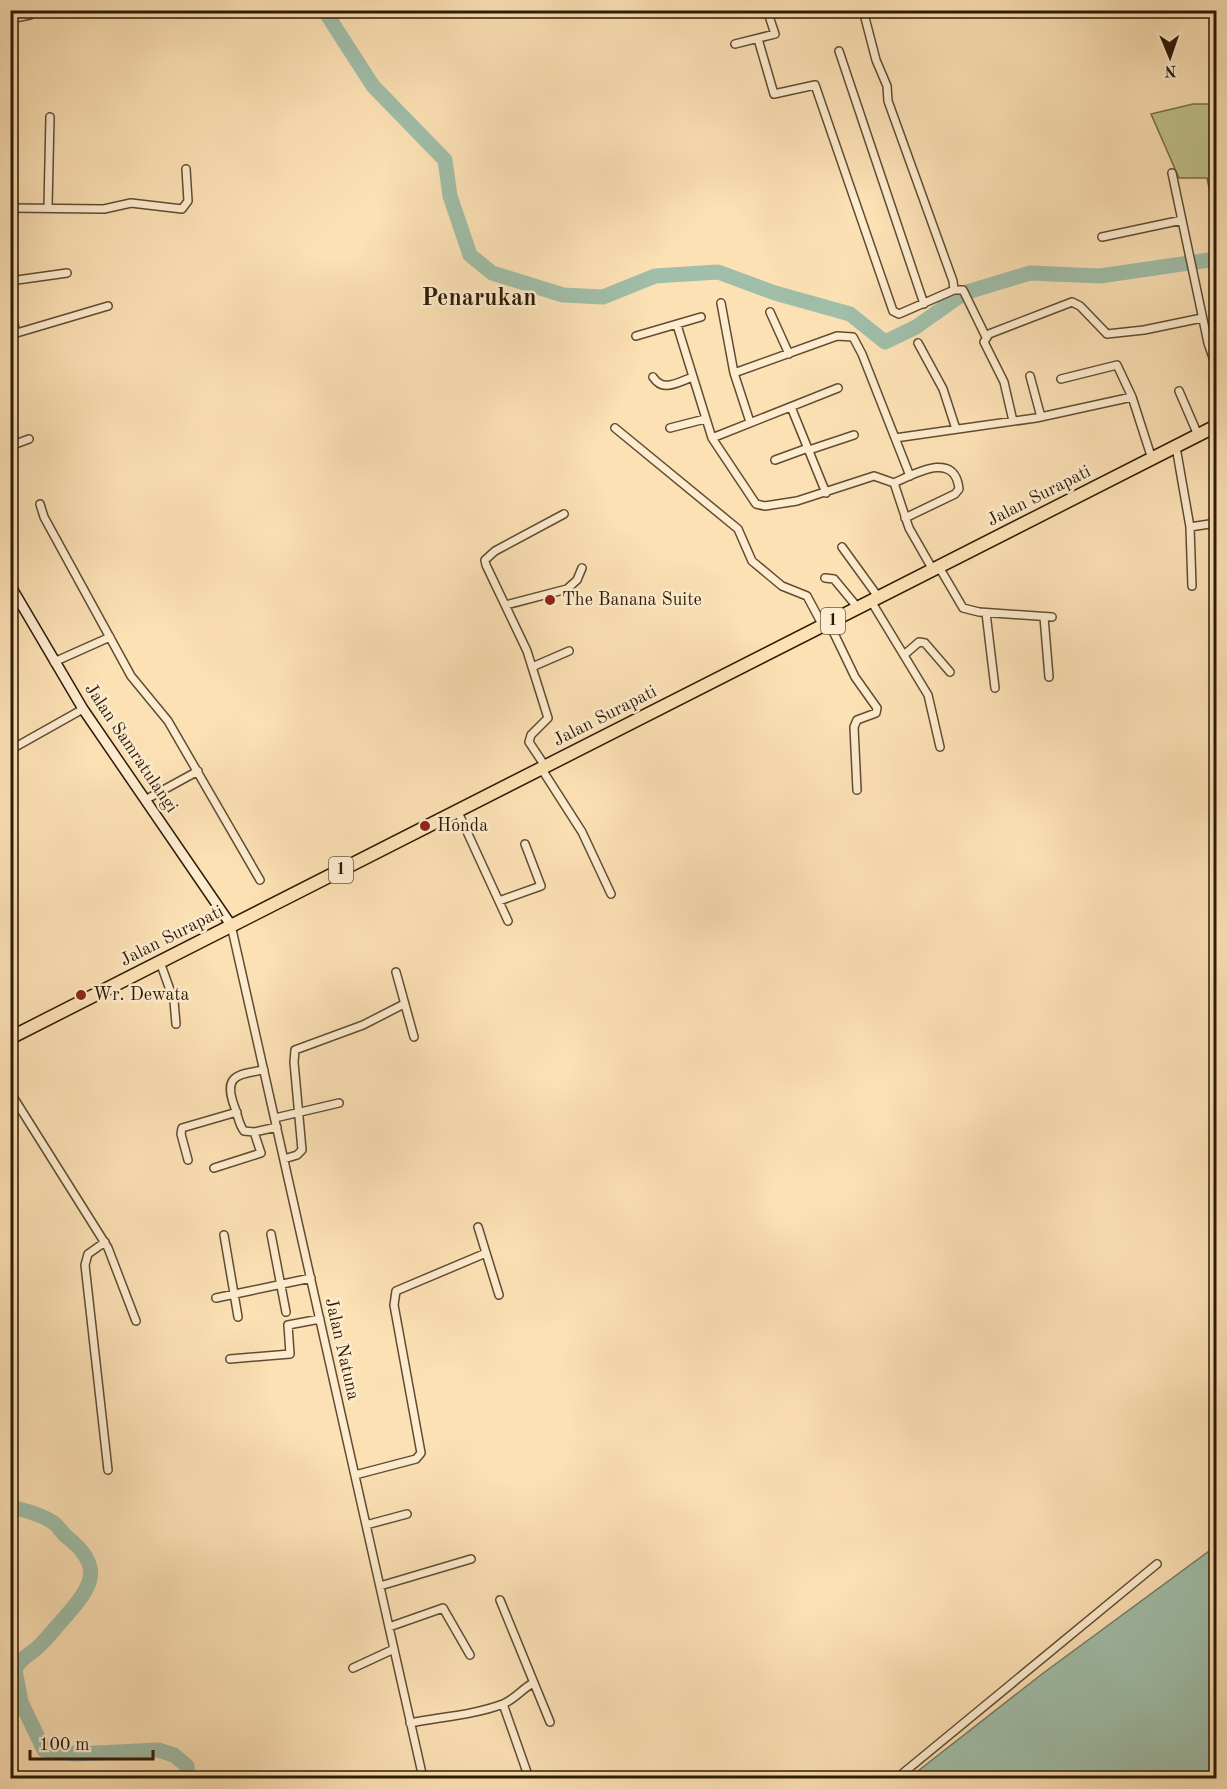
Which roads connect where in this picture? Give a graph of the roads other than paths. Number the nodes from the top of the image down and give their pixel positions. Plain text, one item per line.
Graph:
1 (767, 10) edge
2 (863, 10) edge
3 (30, 15) dead end
4 (10, 19) edge
5 (758, 39) junction
6 (735, 44) dead end
7 (839, 51) dead end
8 (50, 117) dead end
9 (186, 169) dead end
10 (1172, 173) dead end
11 (48, 207) junction
12 (10, 208) edge
13 (1182, 220) junction
14 (1102, 237) dead end
15 (67, 273) dead end
16 (10, 280) edge
17 (954, 290) junction
18 (721, 303) dead end
19 (924, 304) junction
20 (108, 306) dead end
21 (10, 307) edge
22 (770, 312) dead end
23 (701, 317) dead end
24 (1202, 318) junction
25 (677, 325) junction
26 (13, 334) edge
27 (636, 336) dead end
28 (986, 337) junction
29 (918, 342) dead end
30 (789, 354) junction
31 (1216, 366) edge
32 (734, 373) junction
33 (1030, 376) dead end
34 (653, 377) dead end
35 (693, 377) junction
36 (1061, 379) dead end
37 (838, 388) dead end
38 (1179, 391) dead end
39 (1132, 397) junction
40 (791, 407) junction
41 (1041, 417) junction
42 (705, 419) junction
43 (1013, 421) junction
44 (750, 422) junction
45 (1216, 426) edge
46 (615, 428) dead end
47 (670, 428) dead end
48 (956, 429) junction
49 (854, 435) dead end
50 (1198, 435) junction
51 (712, 438) junction
52 (895, 438) junction
53 (29, 439) dead end
54 (10, 446) edge
55 (1176, 447) junction
56 (808, 449) junction
57 (1152, 459) junction
58 (775, 460) dead end
59 (910, 476) junction
60 (894, 483) junction
61 (826, 493) junction
62 (40, 504) dead end
63 (564, 514) dead end
64 (905, 518) junction
65 (1216, 523) edge
66 (1190, 527) junction
67 (842, 547) dead end
68 (582, 568) dead end
69 (936, 568) junction
70 (825, 578) dead end
71 (10, 585) edge
72 (1192, 586) dead end
73 (875, 600) junction
74 (506, 605) junction
75 (858, 608) junction
76 (986, 613) junction
77 (1044, 617) junction
78 (1052, 617) dead end
79 (826, 624) junction
80 (110, 637) junction
81 (569, 651) dead end
82 (904, 655) junction
83 (54, 662) junction
84 (532, 667) junction
85 (950, 672) dead end
86 (1049, 676) dead end
87 (995, 688) dead end
88 (83, 709) junction
89 (940, 747) dead end
90 (10, 750) edge
91 (543, 767) junction
92 (198, 771) junction
93 (857, 790) dead end
94 (145, 800) junction
95 (457, 810) junction
96 (525, 844) dead end
97 (260, 880) dead end
98 (611, 894) dead end
99 (499, 901) junction
100 (508, 921) dead end
101 (231, 925) junction
102 (160, 962) junction
103 (396, 972) dead end
104 (404, 1004) junction
105 (176, 1024) dead end
106 (414, 1037) dead end
107 (10, 1038) edge
108 (264, 1070) junction
109 (10, 1092) edge
110 (339, 1103) dead end
111 (237, 1112) junction
112 (300, 1113) junction
113 (274, 1118) junction
114 (277, 1127) junction
115 (254, 1132) junction
116 (284, 1159) junction
117 (188, 1160) dead end
118 (214, 1168) dead end
119 (478, 1227) dead end
120 (271, 1234) dead end
121 (224, 1235) dead end
122 (105, 1242) junction
123 (486, 1254) junction
124 (311, 1278) junction
125 (280, 1283) junction
126 (235, 1293) junction
127 (499, 1295) dead end
128 (216, 1298) dead end
129 (285, 1312) dead end
130 (238, 1317) dead end
131 (320, 1319) junction
132 (136, 1321) dead end
133 (230, 1359) dead end
134 (108, 1470) dead end
135 (355, 1475) junction
136 (407, 1514) dead end
137 (366, 1525) junction
138 (471, 1559) dead end
139 (1158, 1564) dead end
140 (380, 1586) junction
141 (500, 1600) dead end
142 (389, 1627) junction
143 (394, 1649) junction
144 (470, 1656) dead end
145 (354, 1668) dead end
146 (533, 1683) junction
147 (503, 1704) junction
148 (550, 1722) dead end
149 (410, 1723) junction
150 (423, 1779) edge
151 (529, 1779) edge
152 (897, 1779) edge

1 - 5 street
2 - 17 street
3 - 4 street
5 - 6 street
5 - 19 street
7 - 19 street
8 - 11 street
9 - 11 street
10 - 13 street
11 - 12 street
13 - 14 street
13 - 24 street
15 - 16 street
17 - 19 street
17 - 28 street
18 - 32 street
20 - 26 street
21 - 26 street
22 - 30 street
23 - 25 street
24 - 28 street
24 - 31 street
25 - 27 street
25 - 35 street
28 - 43 street
29 - 48 street
30 - 32 street
30 - 52 street
32 - 44 street
33 - 41 street
34 - 35 street
35 - 42 street
36 - 39 street
37 - 40 street
38 - 50 street
39 - 41 street
39 - 57 street
40 - 44 street
40 - 56 street
41 - 43 street
42 - 47 street
42 - 51 street
43 - 48 street
44 - 51 street
45 - 50 highway, Jalan Surapati / 1
46 - 79 street
48 - 52 street
49 - 56 street
50 - 55 highway, Jalan Surapati / 1
51 - 61 street
52 - 59 street
53 - 54 street
55 - 57 highway, Jalan Surapati / 1
55 - 66 street
56 - 58 street
56 - 61 street
57 - 69 highway, Jalan Surapati / 1
59 - 60 street
59 - 64 street
60 - 61 street
60 - 64 street
62 - 80 street
63 - 74 street
64 - 69 street
65 - 66 street
66 - 72 street
67 - 73 street
68 - 74 street
69 - 73 highway, Jalan Surapati / 1
69 - 76 street
70 - 75 street
71 - 83 main road, Jalan Samratulangi
73 - 75 highway, Jalan Surapati / 1
73 - 82 street
74 - 84 street
75 - 79 highway, Jalan Surapati / 1
76 - 77 street
76 - 87 street
77 - 78 street
77 - 86 street
79 - 91 highway, Jalan Surapati / 1
79 - 93 street
80 - 83 street
80 - 92 street
81 - 84 street
82 - 85 street
82 - 89 street
83 - 88 main road, Jalan Samratulangi
84 - 91 street
88 - 90 street
88 - 94 main road, Jalan Samratulangi
91 - 95 highway, Jalan Surapati / 1
91 - 98 street
92 - 94 street
92 - 97 street
94 - 101 main road, Jalan Samratulangi
95 - 99 street
95 - 101 highway, Jalan Surapati / 1
96 - 99 street
99 - 100 street
101 - 102 highway, Jalan Surapati / 1
101 - 108 street, Jalan Natuna
102 - 105 street
102 - 107 highway, Jalan Surapati / 1
103 - 104 street
104 - 106 street
104 - 112 street
108 - 111 street
108 - 113 street, Jalan Natuna
109 - 122 street
110 - 112 street
111 - 115 street
111 - 117 street
112 - 113 street
112 - 116 street
113 - 114 street, Jalan Natuna
114 - 115 street
114 - 116 street, Jalan Natuna
115 - 118 street
116 - 124 street, Jalan Natuna
119 - 123 street
120 - 125 street
121 - 126 street
122 - 132 street
122 - 134 street
123 - 127 street
123 - 135 street
124 - 125 street
124 - 131 street, Jalan Natuna
125 - 126 street
125 - 129 street
126 - 128 street
126 - 130 street
131 - 133 street
131 - 135 street, Jalan Natuna
135 - 137 street, Jalan Natuna
136 - 137 street
137 - 140 street, Jalan Natuna
138 - 140 street
139 - 152 street
140 - 142 street, Jalan Natuna
141 - 146 street
142 - 143 street, Jalan Natuna
142 - 144 street
143 - 145 street
143 - 149 street, Jalan Natuna
146 - 147 street
146 - 148 street
147 - 149 street
147 - 151 street
149 - 150 street, Jalan Natuna

